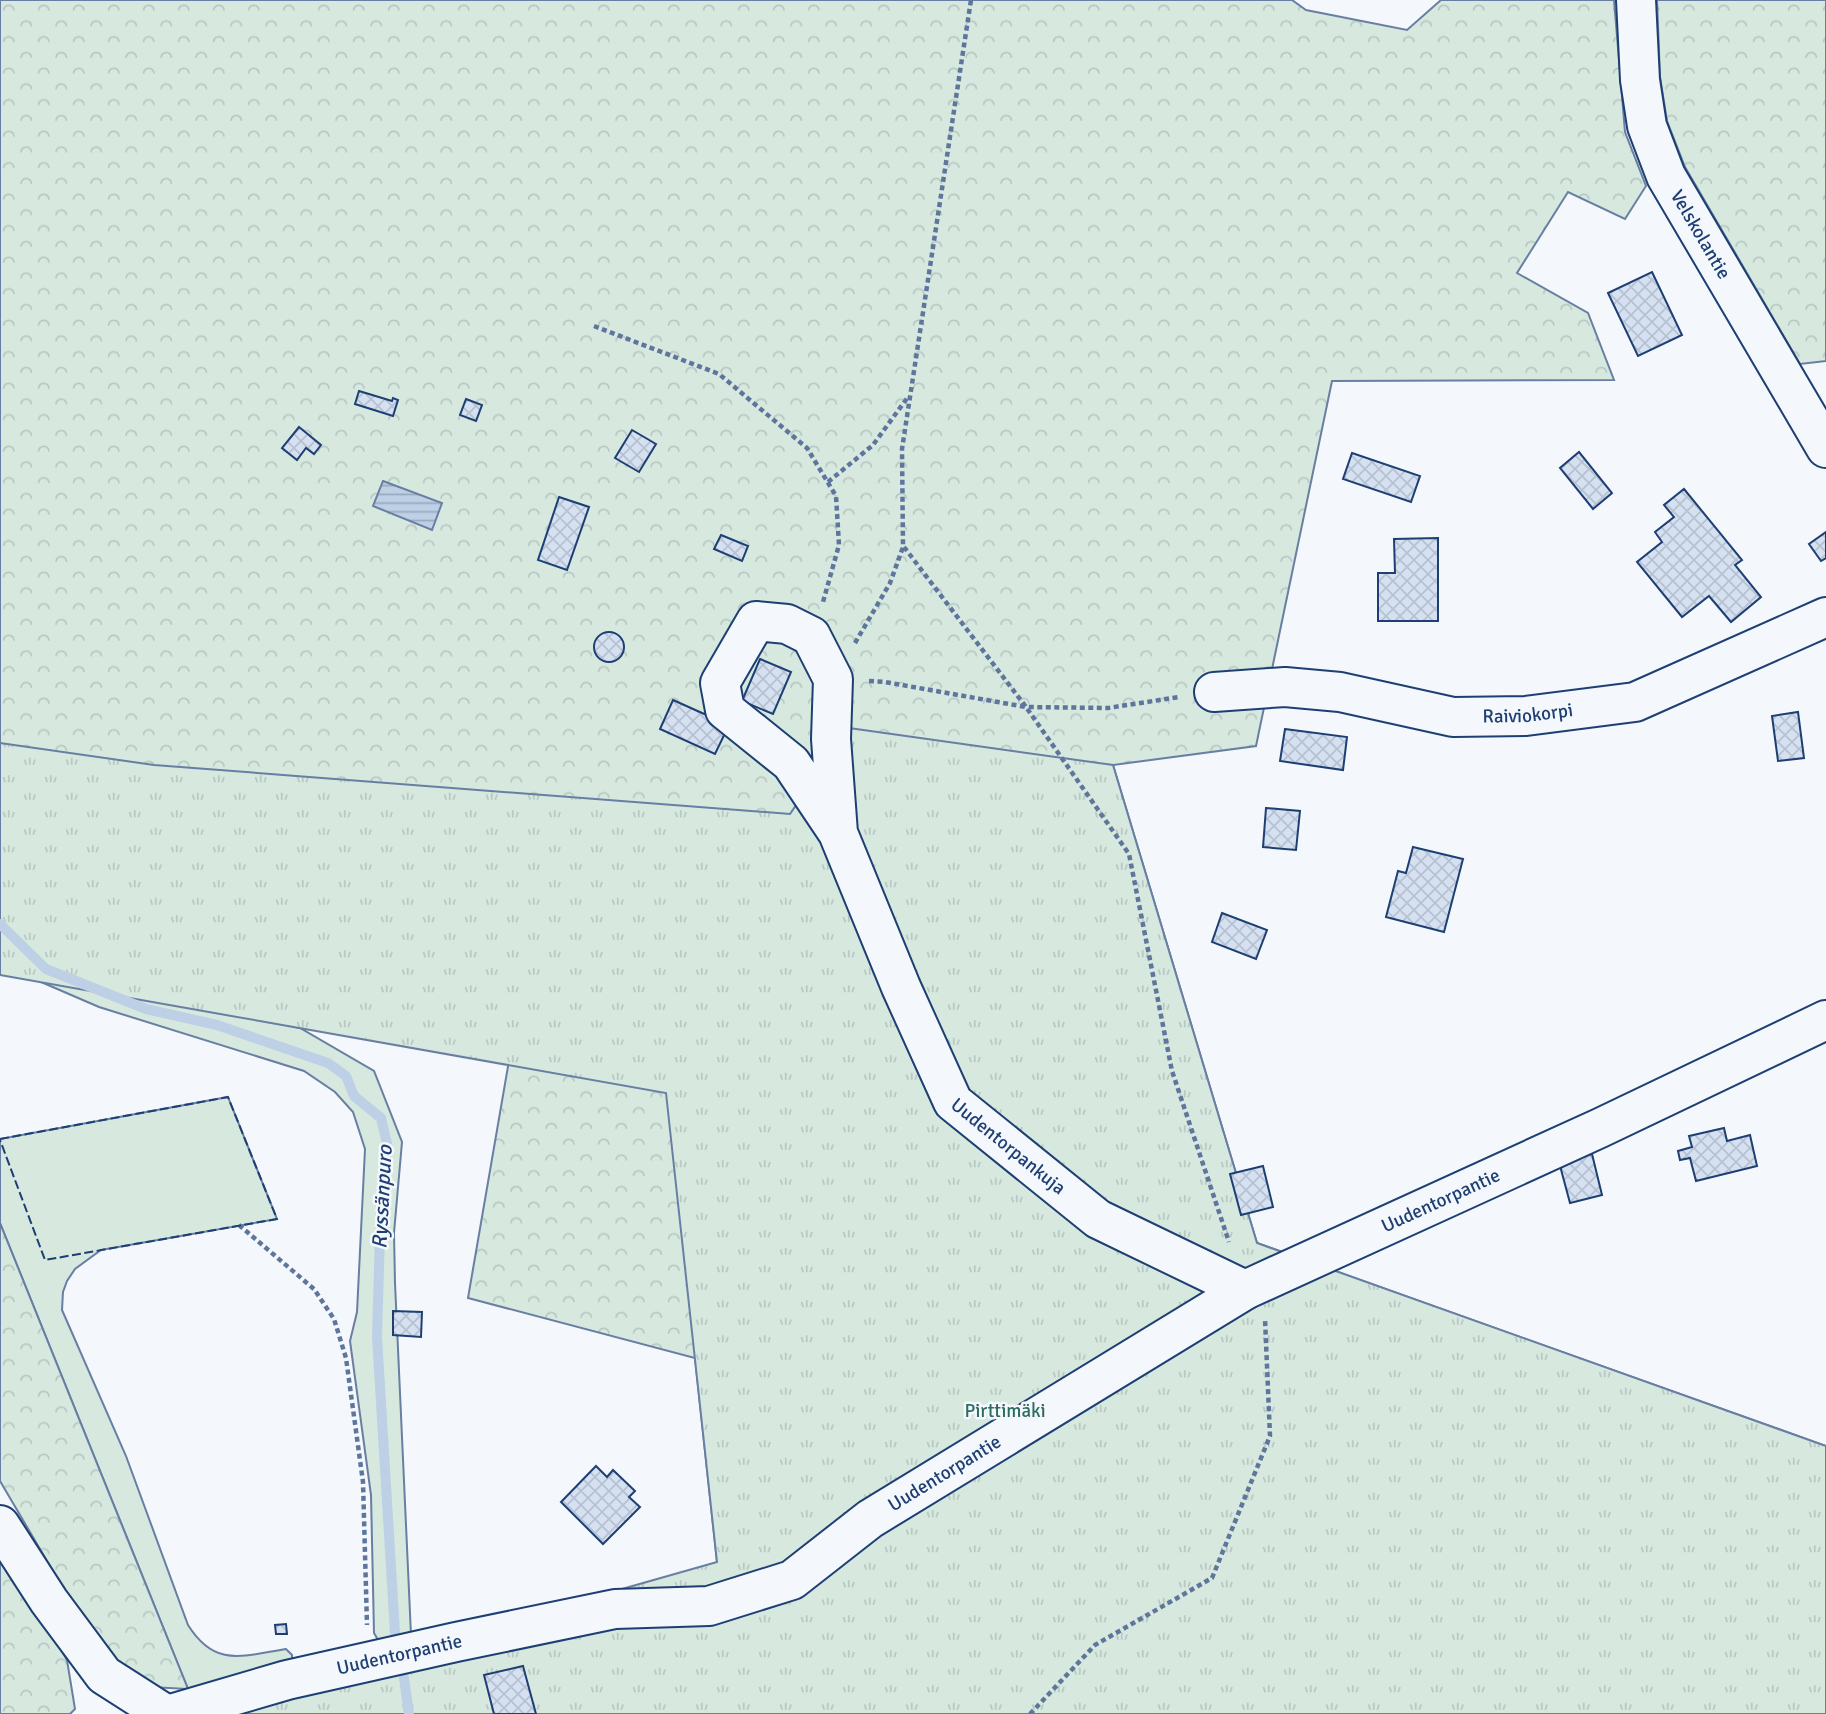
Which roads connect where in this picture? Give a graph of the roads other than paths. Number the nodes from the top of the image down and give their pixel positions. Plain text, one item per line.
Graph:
1 (1636, 0) edge
2 (1826, 448) edge
3 (1826, 617) edge
4 (1214, 692) road end
5 (838, 833) junction
6 (1826, 1020) edge
7 (1245, 1290) junction
8 (0, 1525) edge
9 (165, 1714) edge
10 (171, 1714) edge

1 - 2 street, Velskolantie
3 - 4 street, Raiviokorpi
5 - 5 street, Uudentorpankuja
5 - 7 street, Uudentorpankuja
6 - 7 street, Uudentorpantie
7 - 10 street, Uudentorpantie
8 - 9 street

